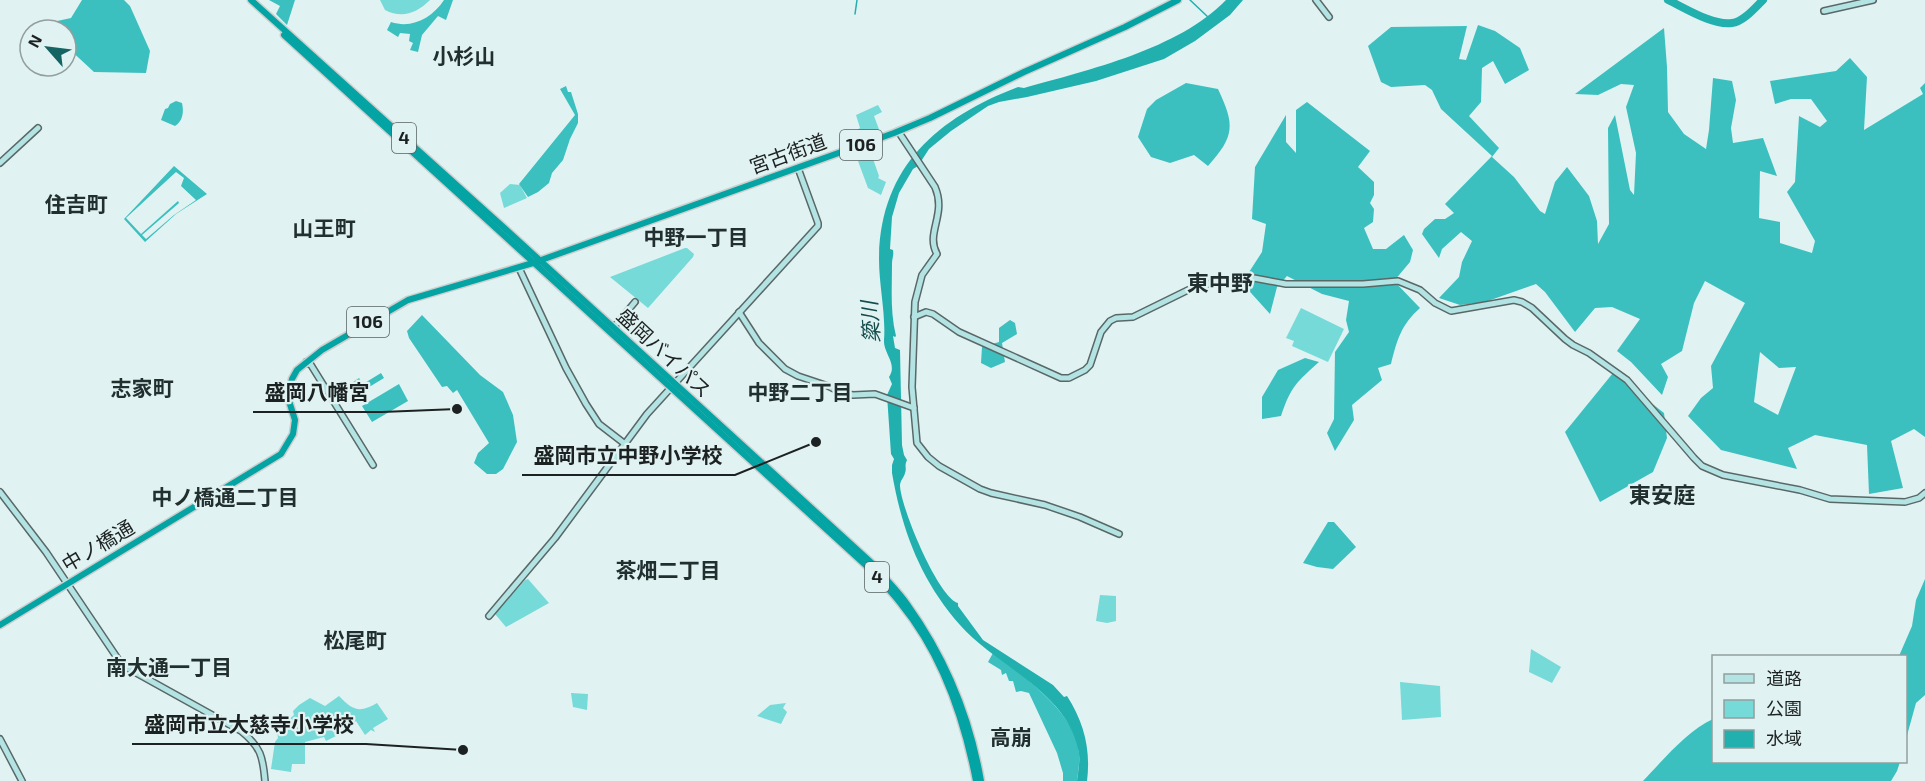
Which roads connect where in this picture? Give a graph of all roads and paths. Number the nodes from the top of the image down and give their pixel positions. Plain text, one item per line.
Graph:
1 (246, 0) edge
2 (251, 0) edge
3 (1178, 0) edge
4 (1316, 0) edge
5 (1873, 0) edge
6 (1824, 11) dead end
7 (1329, 17) dead end
8 (38, 128) dead end
9 (898, 131) junction
10 (0, 163) edge
11 (798, 168) junction
12 (536, 262) junction
13 (519, 268) junction
14 (635, 302) dead end
15 (739, 312) junction
16 (914, 317) junction
17 (613, 327) junction
18 (306, 362) junction
19 (673, 386) junction
20 (914, 408) junction
21 (625, 444) junction
22 (373, 465) dead end
23 (0, 492) edge
24 (1925, 493) edge
25 (1119, 534) dead end
26 (68, 584) junction
27 (489, 616) dead end
28 (0, 625) edge
29 (0, 739) edge
30 (22, 781) edge
31 (265, 781) edge
32 (976, 781) edge
33 (981, 781) edge

1 - 12 highway, 盛岡バイパス / 4
2 - 12 highway, 盛岡バイパス / 4
3 - 9 highway, 宮古街道 / 106
4 - 7 street
5 - 6 street
8 - 10 street
9 - 11 highway, 宮古街道 / 106
9 - 16 street
11 - 12 highway, 宮古街道 / 106
11 - 15 street
12 - 13 highway, 中ノ橋通 / 106
12 - 17 highway, 盛岡バイパス / 4
12 - 19 highway, 盛岡バイパス / 4
13 - 18 highway, 中ノ橋通 / 106
13 - 21 street
14 - 17 street
15 - 19 street
15 - 20 street
16 - 20 street
16 - 24 street
17 - 19 highway, 盛岡バイパス / 4
18 - 22 street
18 - 26 highway, 中ノ橋通 / 106
19 - 21 street
19 - 32 highway, 盛岡バイパス / 4
19 - 33 highway, 盛岡バイパス / 4
20 - 25 street
21 - 27 street
23 - 26 street
26 - 28 highway, 中ノ橋通 / 106
26 - 31 street
29 - 30 street

